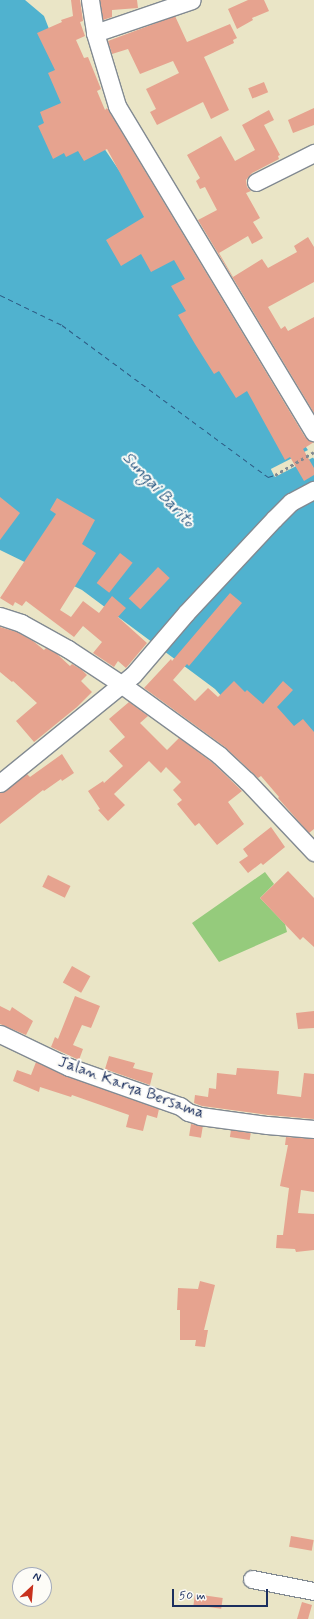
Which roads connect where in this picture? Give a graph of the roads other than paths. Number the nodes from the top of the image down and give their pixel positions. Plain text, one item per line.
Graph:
1 (90, 0) edge
2 (192, 0) edge
3 (95, 33) junction
4 (314, 153) edge
5 (256, 182) dead end
6 (314, 432) edge
7 (314, 490) edge
8 (0, 616) edge
9 (127, 679) junction
10 (0, 783) edge
11 (314, 852) edge
12 (0, 1034) edge
13 (314, 1129) edge
14 (252, 1578) dead end
15 (314, 1591) edge

1 - 3 street
2 - 3 street
3 - 6 street
4 - 5 street
7 - 9 street
8 - 9 street
9 - 10 street
9 - 11 street
12 - 13 street, Jalan Karya Bersama
14 - 15 street

